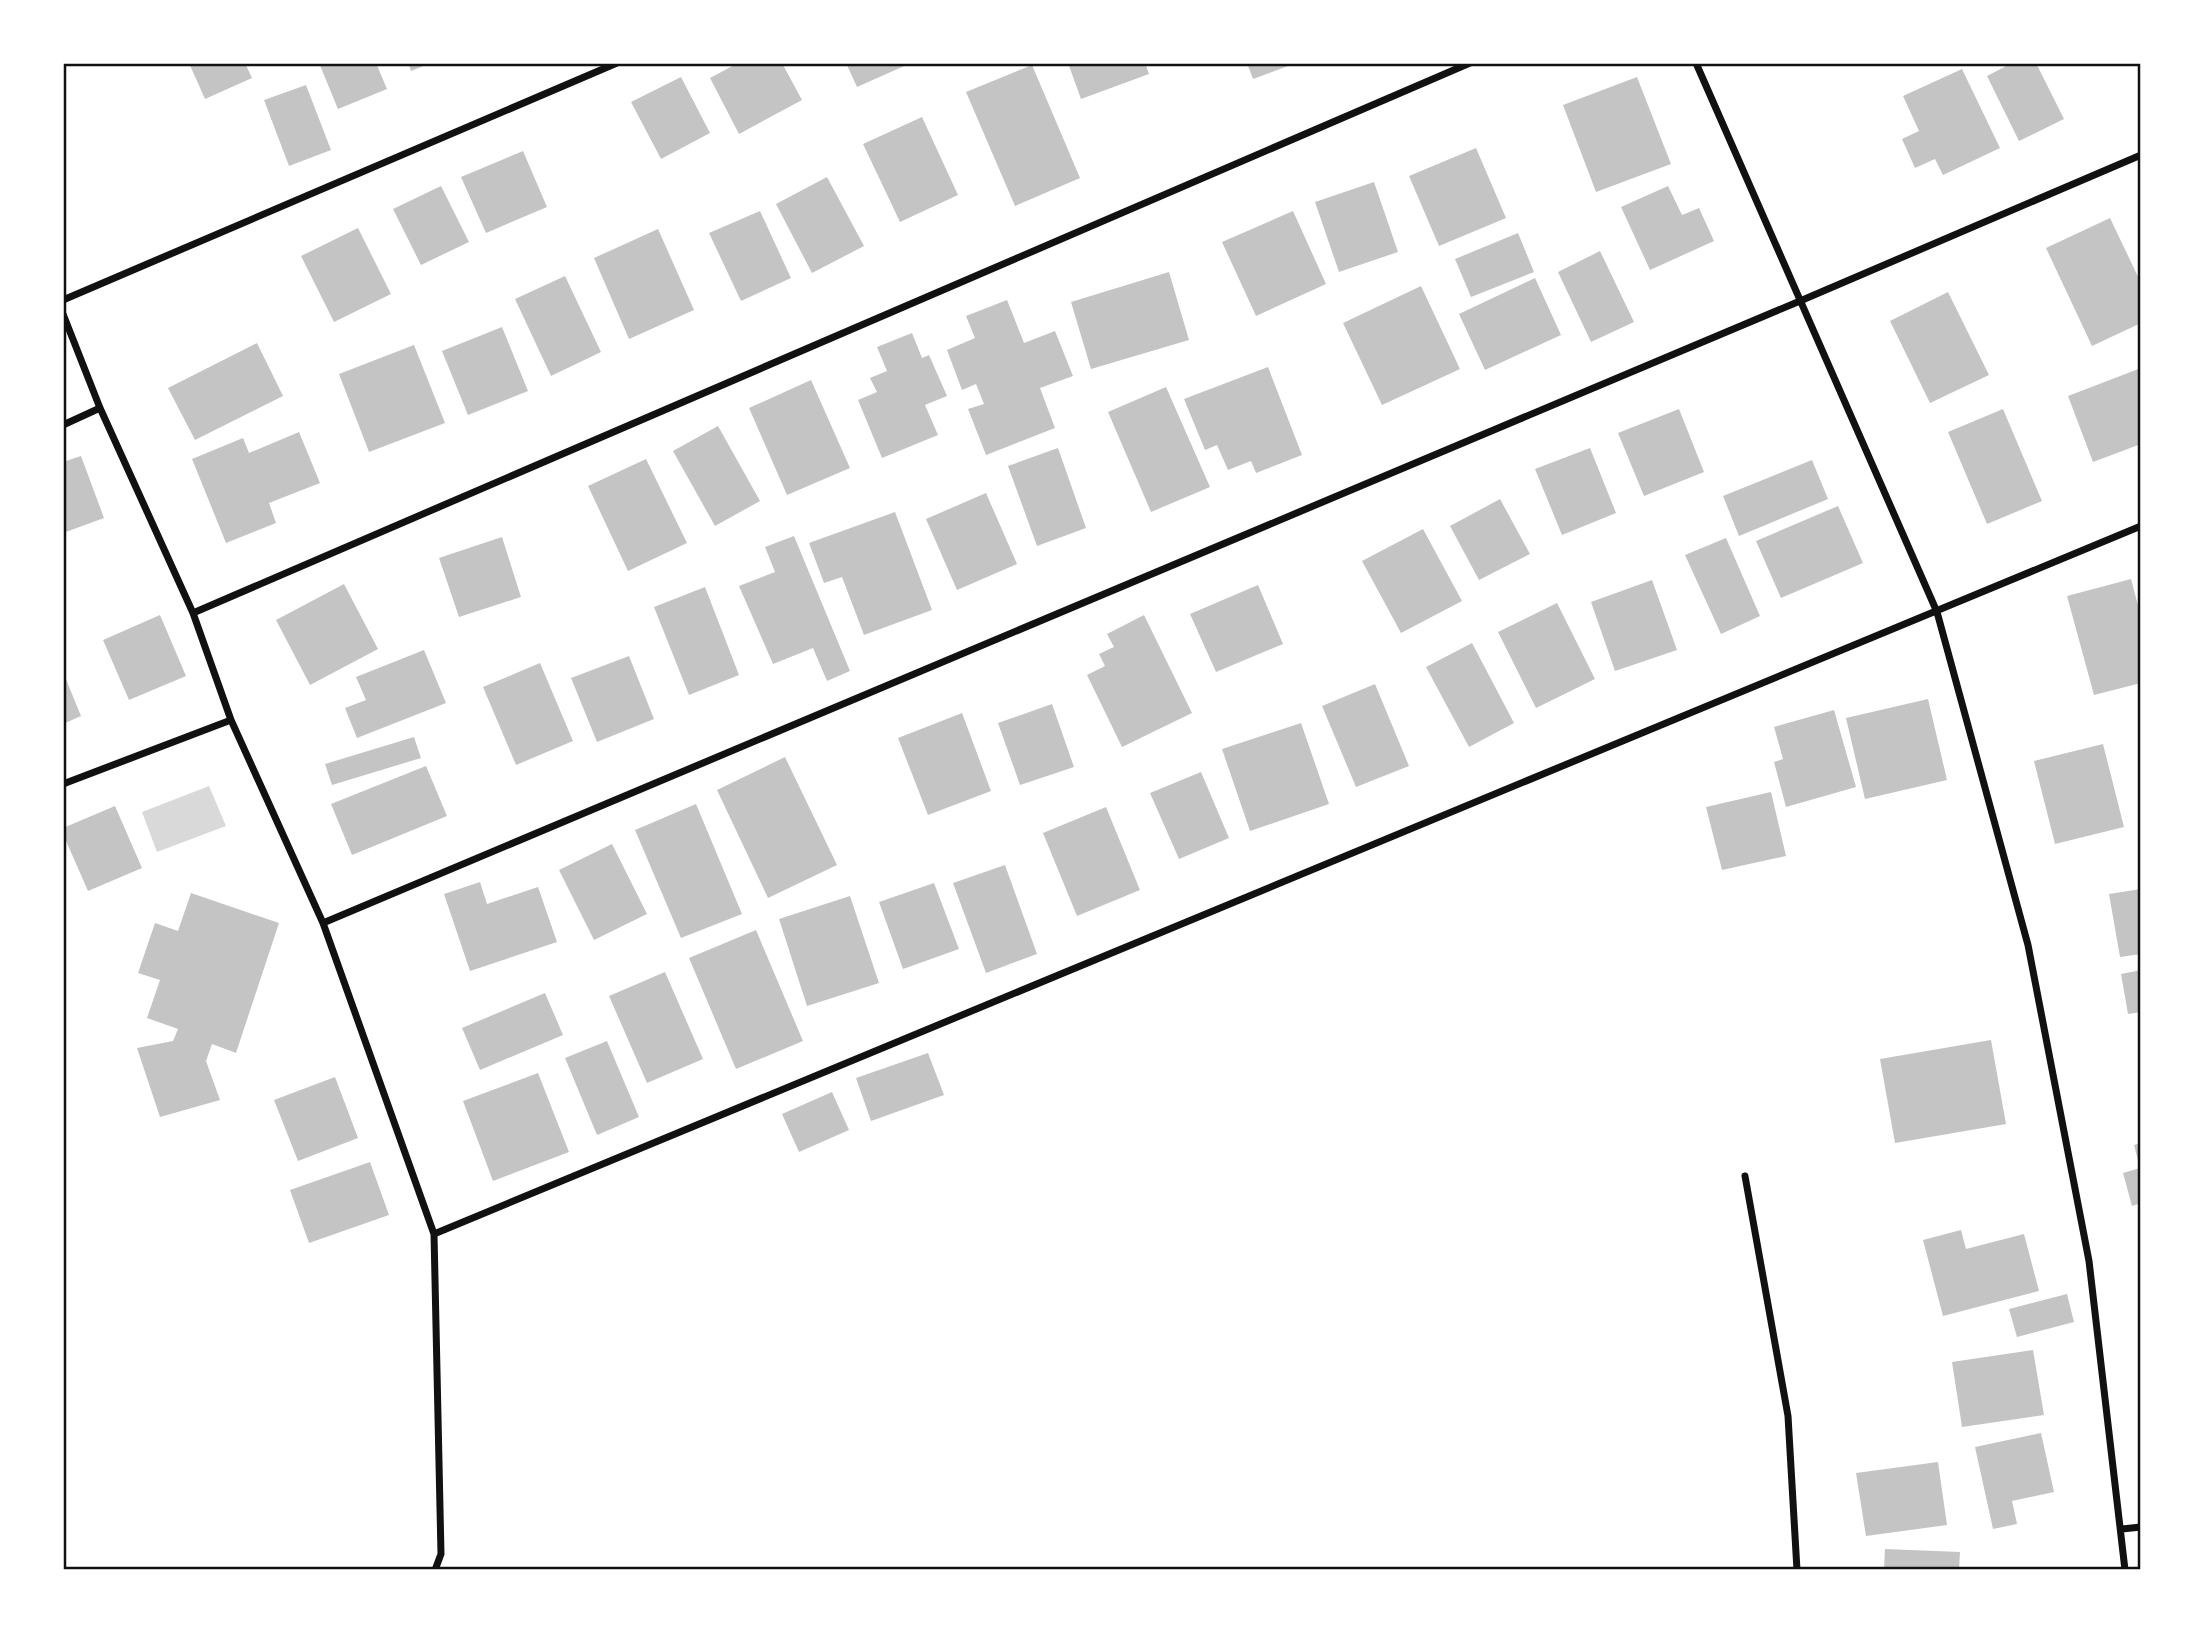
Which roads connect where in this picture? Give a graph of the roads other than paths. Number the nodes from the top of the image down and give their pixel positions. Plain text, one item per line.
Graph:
1 (617, 63) edge
2 (1470, 63) edge
3 (1696, 63) edge
4 (2141, 155) edge
5 (63, 300) edge
6 (1800, 301) junction
7 (63, 314) edge
8 (100, 408) junction
9 (63, 425) edge
10 (2141, 526) edge
11 (1937, 612) junction
12 (193, 613) junction
13 (231, 720) junction
14 (63, 784) edge
15 (323, 923) junction
16 (1745, 1176) dead end
17 (433, 1234) junction
18 (2141, 1527) edge
19 (2122, 1529) junction
20 (435, 1570) edge
21 (1797, 1570) edge
22 (2125, 1570) edge

1 - 5 street
2 - 12 street
3 - 6 street
4 - 6 street
6 - 11 street
6 - 15 street
7 - 8 street
8 - 9 street
8 - 12 street
10 - 11 street
11 - 17 street
11 - 19 street
12 - 13 street
13 - 14 street
13 - 15 street
15 - 17 street
16 - 21 street
17 - 20 street
18 - 19 street
19 - 22 street

